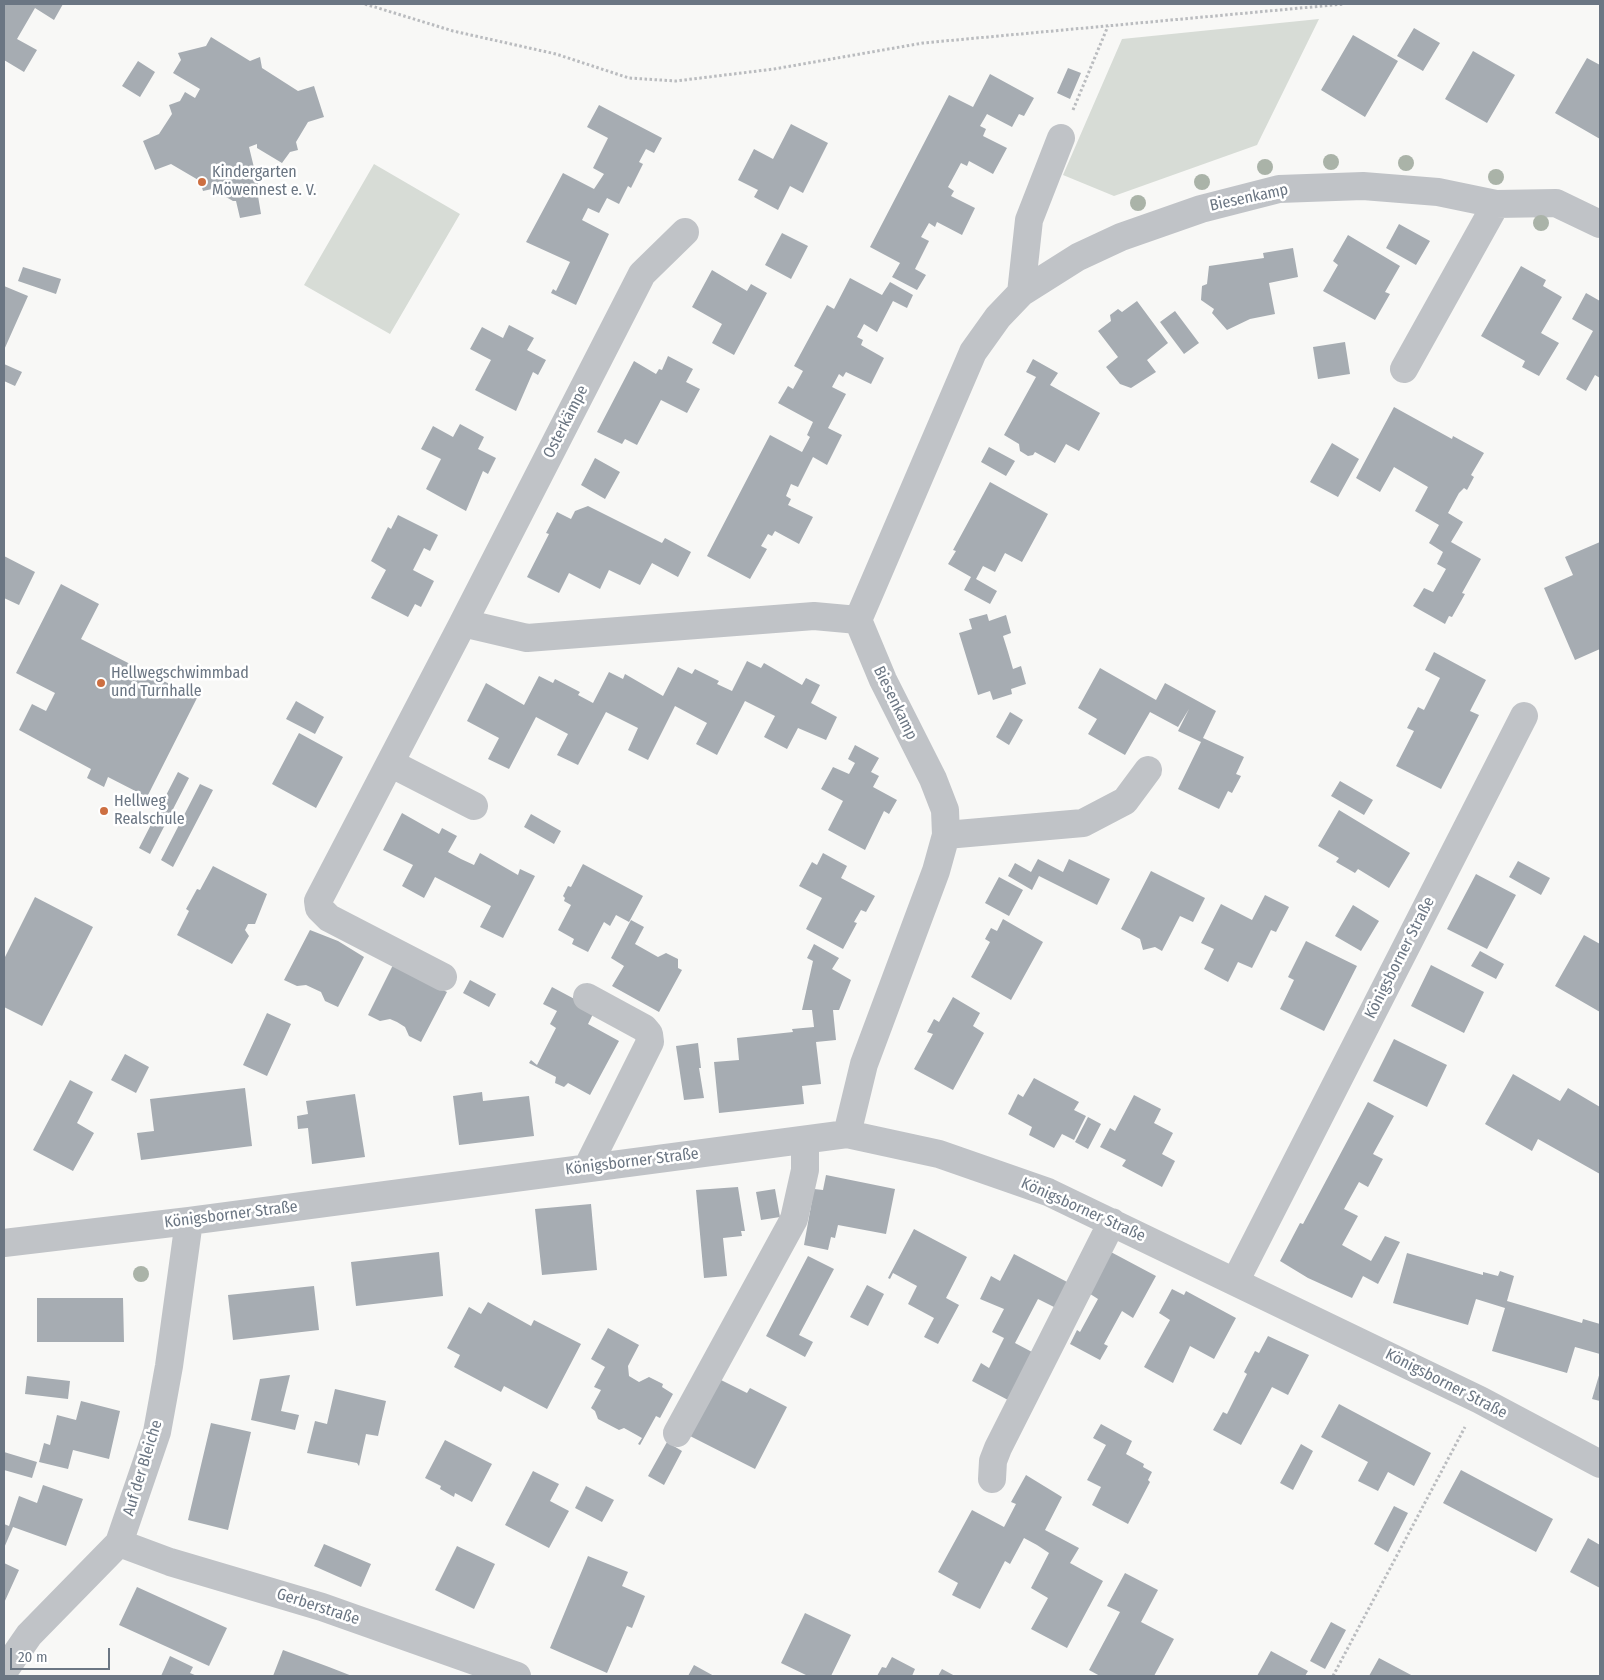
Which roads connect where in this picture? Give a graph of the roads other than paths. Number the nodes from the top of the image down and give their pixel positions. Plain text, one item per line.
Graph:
1 (1061, 138) road end
2 (1496, 204) junction
3 (1600, 224) edge
4 (685, 232) dead end
5 (1021, 293) junction
6 (1404, 369) dead end
7 (858, 620) junction
8 (463, 623) junction
9 (1524, 716) dead end
10 (390, 763) junction
11 (1148, 770) dead end
12 (474, 806) dead end
13 (946, 835) junction
14 (443, 976) dead end
15 (587, 997) dead end
16 (847, 1134) junction
17 (805, 1140) junction
18 (587, 1168) junction
19 (189, 1221) junction
20 (1112, 1222) junction
21 (4, 1243) edge
22 (1236, 1280) junction
23 (677, 1433) dead end
24 (1600, 1464) edge
25 (992, 1479) dead end
26 (118, 1543) junction
27 (4, 1671) edge
28 (516, 1676) edge

1 - 5 street
2 - 3 street, Biesenkamp
2 - 5 street, Biesenkamp
2 - 6 street
4 - 8 street, Osterkämpe
5 - 7 street, Biesenkamp
7 - 8 street
7 - 13 street, Biesenkamp
8 - 10 street, Osterkämpe
9 - 22 street, Königsborner Straße
10 - 12 street
10 - 14 street, Osterkämpe
11 - 13 street
13 - 16 street, Biesenkamp
15 - 18 street
16 - 17 street, Königsborner Straße
16 - 20 street, Königsborner Straße
17 - 18 street, Königsborner Straße
17 - 23 street
18 - 19 street, Königsborner Straße
19 - 21 street, Königsborner Straße
19 - 26 street, Auf der Bleiche
20 - 22 street, Königsborner Straße
20 - 25 street
22 - 24 street, Königsborner Straße
26 - 27 street, Auf der Bleiche
26 - 28 street, Gerberstraße

